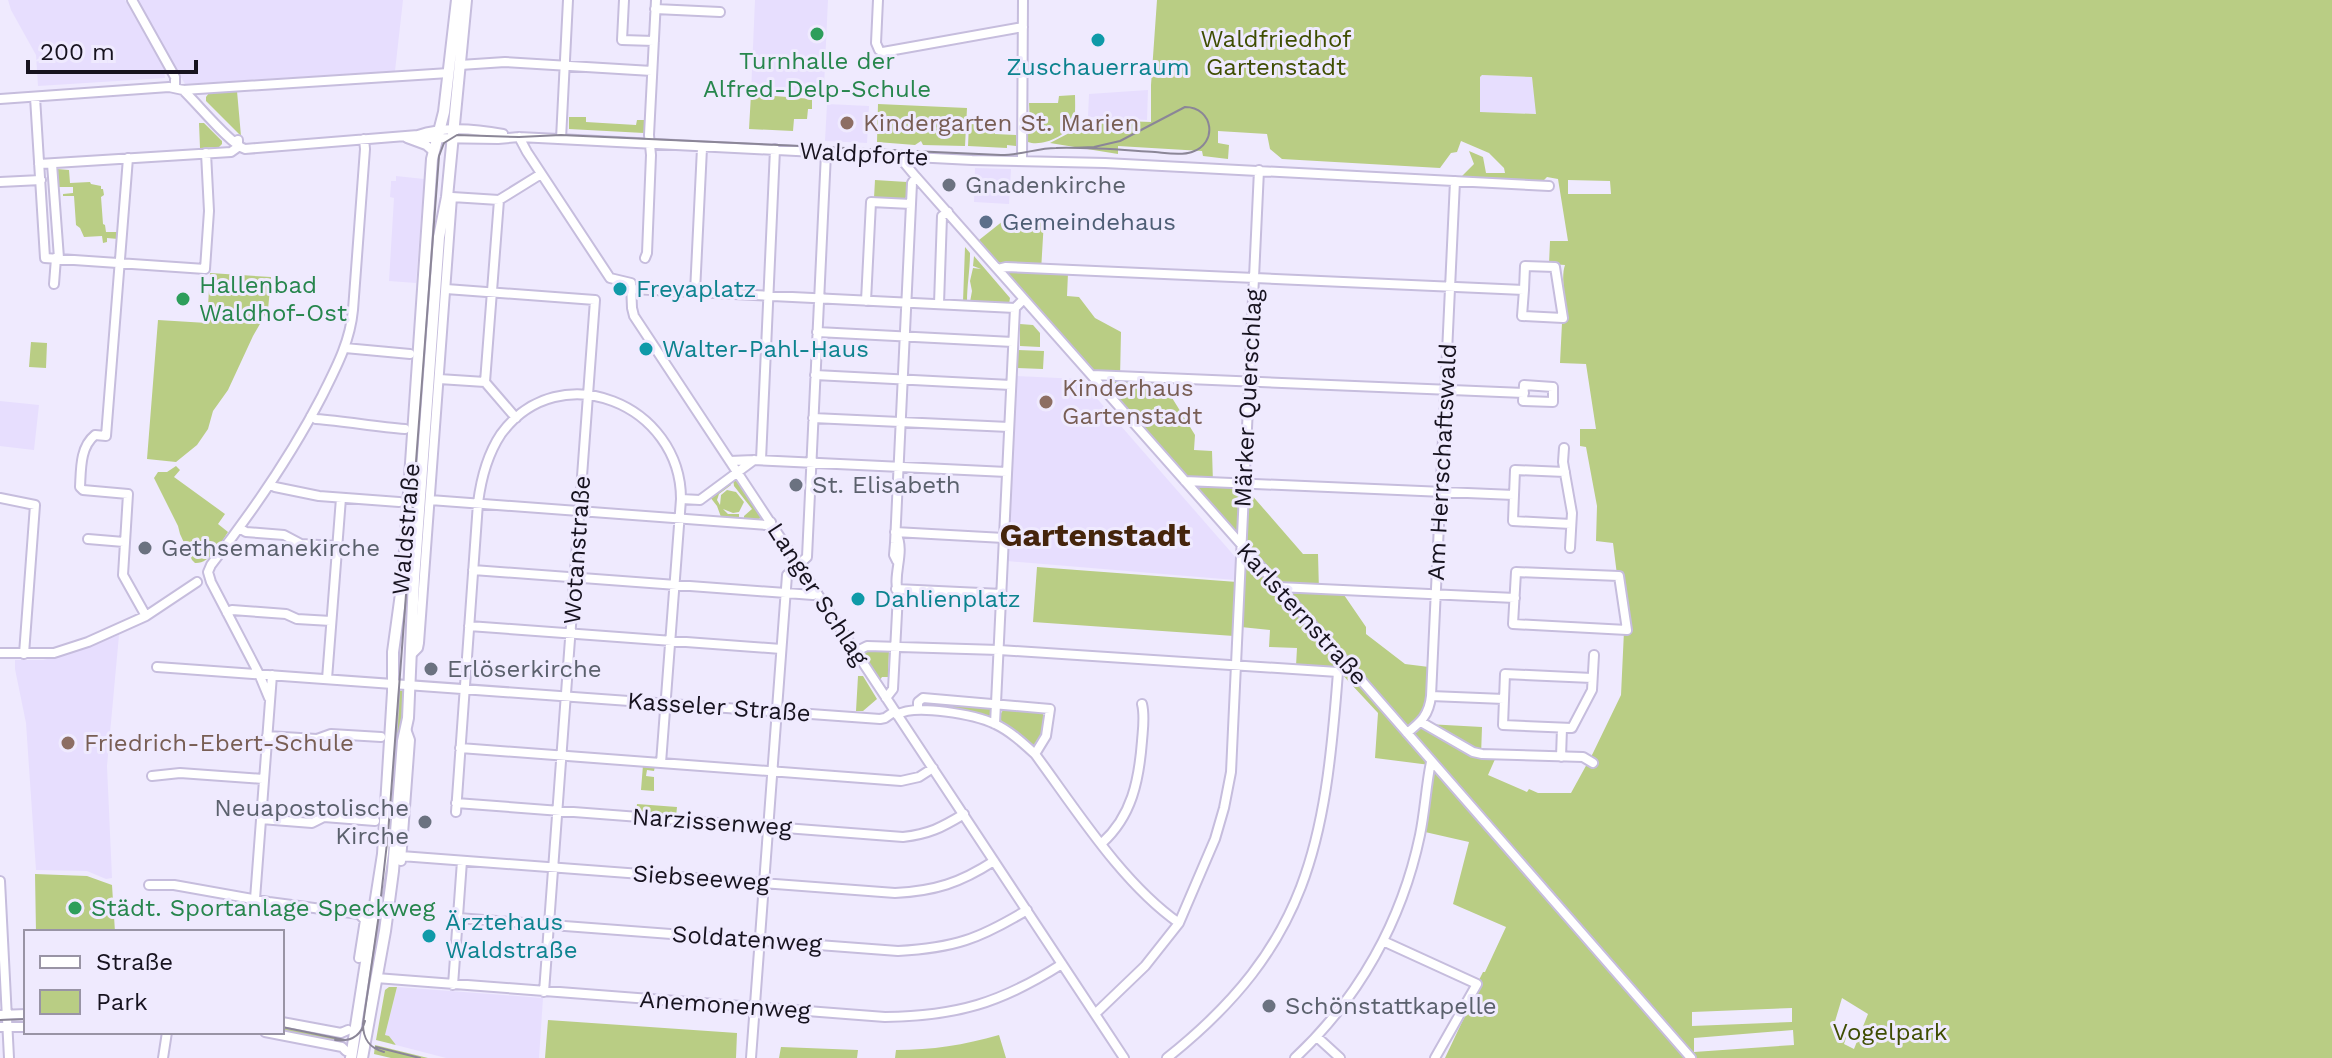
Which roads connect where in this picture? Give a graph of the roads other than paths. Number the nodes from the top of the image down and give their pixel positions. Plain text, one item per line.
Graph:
1 (132, 0) edge
2 (457, 0) edge
3 (466, 0) edge
4 (568, 0) edge
5 (624, 0) edge
6 (878, 0) edge
7 (1023, 0) edge
8 (655, 4) edge
9 (720, 12) dead end
10 (1023, 27) junction
11 (649, 41) junction
12 (460, 65) junction
13 (564, 65) junction
14 (652, 71) junction
15 (449, 73) junction
16 (179, 88) junction
17 (207, 88) junction
18 (35, 97) junction
19 (0, 99) edge
20 (202, 109) junction
21 (452, 133) junction
22 (439, 134) junction
23 (402, 136) junction
24 (517, 137) junction
25 (364, 139) junction
26 (561, 139) junction
27 (236, 143) junction
28 (650, 143) junction
29 (702, 148) junction
30 (775, 149) junction
31 (433, 151) junction
32 (206, 153) junction
33 (826, 153) junction
34 (901, 156) junction
35 (913, 156) junction
36 (128, 158) junction
37 (1022, 161) junction
38 (39, 164) junction
39 (52, 164) junction
40 (1259, 170) junction
41 (541, 174) junction
42 (914, 175) junction
43 (41, 180) junction
44 (1455, 181) junction
45 (0, 182) edge
46 (1549, 186) dead end
47 (499, 200) junction
48 (911, 204) junction
49 (948, 212) junction
50 (57, 258) junction
51 (645, 258) dead end
52 (120, 263) junction
53 (998, 269) junction
54 (1254, 278) junction
55 (54, 284) dead end
56 (1450, 287) junction
57 (446, 289) junction
58 (633, 289) junction
59 (1524, 290) junction
60 (492, 292) junction
61 (695, 292) junction
62 (769, 296) junction
63 (818, 298) junction
64 (1024, 299) junction
65 (866, 301) junction
66 (906, 303) junction
67 (939, 304) junction
68 (1015, 308) junction
69 (817, 332) junction
70 (905, 336) junction
71 (1013, 342) junction
72 (345, 348) junction
73 (410, 354) dead end
74 (815, 375) junction
75 (1092, 375) junction
76 (439, 379) junction
77 (903, 380) junction
78 (1249, 381) junction
79 (485, 382) junction
80 (1011, 385) junction
81 (1446, 389) junction
82 (1524, 393) dead end
83 (588, 395) junction
84 (311, 416) junction
85 (516, 418) junction
86 (813, 418) junction
87 (901, 422) junction
88 (1009, 427) junction
89 (405, 429) dead end
90 (1564, 448) dead end
91 (757, 460) junction
92 (730, 461) junction
93 (811, 462) junction
94 (898, 467) junction
95 (737, 472) junction
96 (1007, 472) junction
97 (1565, 472) junction
98 (1185, 481) junction
99 (1245, 483) junction
100 (270, 484) junction
101 (1441, 491) junction
102 (1514, 495) junction
103 (0, 498) edge
104 (341, 498) junction
105 (681, 499) junction
106 (430, 500) junction
107 (399, 502) dead end
108 (478, 503) junction
109 (579, 511) junction
110 (679, 518) junction
111 (771, 522) junction
112 (1571, 524) junction
113 (239, 528) junction
114 (895, 532) junction
115 (1004, 538) junction
116 (88, 539) dead end
117 (124, 542) junction
118 (1241, 545) junction
119 (337, 546) junction
120 (1570, 548) dead end
121 (798, 565) junction
122 (473, 570) junction
123 (574, 577) junction
124 (197, 582) dead end
125 (674, 583) junction
126 (1278, 587) junction
127 (896, 589) junction
128 (785, 593) junction
129 (1002, 594) junction
130 (1436, 594) junction
131 (813, 595) dead end
132 (1515, 598) junction
133 (227, 613) junction
134 (146, 616) junction
135 (331, 621) junction
136 (469, 626) junction
137 (570, 633) junction
138 (670, 641) junction
139 (895, 647) junction
140 (781, 649) junction
141 (999, 650) junction
142 (855, 652) junction
143 (0, 653) edge
144 (24, 654) junction
145 (1594, 655) dead end
146 (410, 656) junction
147 (1347, 664) junction
148 (1235, 666) junction
149 (157, 667) dead end
150 (1338, 672) junction
151 (259, 674) junction
152 (272, 675) junction
153 (1592, 678) junction
154 (327, 679) junction
155 (392, 683) junction
156 (411, 684) junction
157 (465, 688) junction
158 (566, 695) junction
159 (1431, 696) junction
160 (269, 698) junction
161 (886, 698) junction
162 (1504, 699) junction
163 (665, 703) junction
164 (1142, 704) dead end
165 (996, 705) junction
166 (918, 710) junction
167 (777, 711) junction
168 (896, 713) junction
169 (1421, 722) junction
170 (995, 724) junction
171 (1562, 728) junction
172 (406, 729) junction
173 (1407, 733) junction
174 (267, 736) junction
175 (381, 737) dead end
176 (460, 748) junction
177 (1035, 754) junction
178 (560, 756) junction
179 (1561, 757) junction
180 (1431, 762) junction
181 (661, 763) junction
182 (1593, 763) dead end
183 (933, 768) junction
184 (772, 771) junction
185 (152, 776) dead end
186 (263, 779) junction
187 (557, 811) junction
188 (964, 814) junction
189 (261, 819) junction
190 (375, 821) dead end
191 (768, 827) junction
192 (1102, 843) junction
193 (401, 856) junction
194 (462, 861) junction
195 (994, 861) junction
196 (553, 867) junction
197 (393, 871) junction
198 (0, 881) edge
199 (764, 883) junction
200 (149, 885) dead end
201 (255, 899) junction
202 (1027, 910) junction
203 (458, 918) junction
204 (1179, 923) junction
205 (549, 924) junction
206 (760, 940) junction
207 (1383, 941) junction
208 (2, 942) edge
209 (359, 958) joint
210 (1062, 964) junction
211 (370, 979) junction
212 (453, 985) junction
213 (544, 992) junction
214 (754, 1007) junction
215 (24, 1014) edge
216 (1095, 1014) junction
217 (3, 1015) edge
218 (358, 1021) junction
219 (284, 1022) edge
220 (4, 1027) edge
221 (348, 1030) joint
222 (331, 1031) junction
223 (167, 1034) edge
224 (276, 1034) edge
225 (1317, 1037) junction
226 (328, 1044) junction
227 (349, 1054) edge
228 (9, 1058) edge
229 (163, 1058) edge
230 (362, 1058) edge
231 (751, 1058) edge
232 (1124, 1058) edge
233 (1167, 1058) edge
234 (1295, 1058) edge
235 (1340, 1058) edge
236 (1435, 1058) edge
237 (1691, 1058) edge

1 - 16 street
2 - 15 main road, Waldstraße
3 - 12 main road, Waldstraße
4 - 13 street
5 - 11 street
6 - 10 street
7 - 10 street
8 - 9 street
8 - 11 street
10 - 37 street
11 - 14 street
12 - 13 street
12 - 21 main road, Waldstraße
13 - 14 street
13 - 26 street
14 - 28 street
15 - 17 street
15 - 22 main road, Waldstraße
16 - 17 street
16 - 18 street
16 - 20 street
17 - 20 street
18 - 19 street
18 - 38 street
20 - 27 street
21 - 22 street, Waldpforte
21 - 24 street, Waldpforte
21 - 146 main road, Waldstraße
22 - 23 street, Waldpforte
22 - 31 main road, Waldstraße
23 - 25 street, Waldpforte
23 - 31 street
24 - 26 street, Waldpforte
24 - 41 street
25 - 27 street, Waldpforte
25 - 72 street
26 - 28 street, Waldpforte
27 - 32 street
28 - 29 street, Waldpforte
28 - 51 street
29 - 30 street, Waldpforte
29 - 61 street
30 - 33 street, Waldpforte
30 - 62 street
31 - 155 main road, Waldstraße
32 - 36 street
32 - 52 street
33 - 34 street, Waldpforte
33 - 63 street
34 - 35 street, Waldpforte
34 - 42 street, Karlsternstraße
35 - 37 street, Waldpforte
35 - 42 street
36 - 39 street
36 - 52 street
37 - 40 street, Waldpforte
38 - 39 street
38 - 43 street
39 - 50 street
40 - 44 street, Waldpforte
40 - 54 street, Märker Querschlag
41 - 47 street
41 - 58 street
42 - 48 street
42 - 49 street, Karlsternstraße
43 - 45 street
43 - 50 street
44 - 46 street, Waldpforte
44 - 56 street, Am Herrschaftswald
47 - 57 street, Waldstraße
47 - 60 street
48 - 65 street
48 - 66 street
49 - 53 street, Karlsternstraße
49 - 67 street
50 - 52 street
50 - 55 street
52 - 117 street
53 - 54 street
53 - 64 street, Karlsternstraße
54 - 56 street
54 - 78 street, Märker Querschlag
56 - 59 street
56 - 81 street, Am Herrschaftswald
57 - 60 street
57 - 76 street, Waldstraße
58 - 61 street
58 - 92 street, Langer Schlag
59 - 59 street
60 - 79 street
60 - 83 street, Wotanstraße
61 - 62 street
62 - 63 street
62 - 91 street
63 - 65 street
63 - 69 street
64 - 68 street
64 - 75 street, Karlsternstraße
65 - 66 street
66 - 67 street
66 - 70 street
67 - 68 street
68 - 71 street
69 - 70 street
69 - 74 street
70 - 71 street
70 - 77 street
71 - 80 street
72 - 73 street
72 - 84 street
74 - 77 street
74 - 86 street
75 - 78 street
75 - 98 street, Karlsternstraße
76 - 79 street
76 - 106 street, Waldstraße
77 - 80 street
77 - 87 street
78 - 81 street
78 - 99 street, Märker Querschlag
79 - 85 street
80 - 88 street
81 - 82 street
81 - 101 street, Am Herrschaftswald
83 - 85 street
83 - 105 street
83 - 109 street, Wotanstraße
84 - 89 street
84 - 100 street
85 - 108 street
86 - 87 street
86 - 93 street
87 - 88 street
87 - 94 street
88 - 96 street
90 - 97 street
91 - 92 street
91 - 93 street
91 - 95 street
92 - 95 street, Langer Schlag
93 - 94 street
93 - 121 street
94 - 96 street
94 - 114 street
95 - 105 street
95 - 111 street, Langer Schlag
96 - 115 street
97 - 102 street
97 - 112 street
98 - 99 street
98 - 118 street, Karlsternstraße
99 - 101 street
99 - 118 street, Märker Querschlag
100 - 104 street
100 - 113 street
101 - 102 street
101 - 130 street, Am Herrschaftswald
102 - 112 street
103 - 144 street
104 - 107 street
104 - 119 street
105 - 110 street
106 - 108 street
106 - 146 street, Waldstraße
108 - 109 street
108 - 122 street
109 - 110 street
109 - 123 street, Wotanstraße
110 - 111 street
110 - 125 street
111 - 121 street, Langer Schlag
112 - 120 street
113 - 119 street
113 - 133 street
114 - 115 street
114 - 127 street
115 - 129 street
116 - 117 street
117 - 134 street
118 - 126 street, Karlsternstraße
118 - 148 street, Märker Querschlag
119 - 135 street
121 - 128 street
121 - 142 street, Langer Schlag
122 - 123 street
122 - 136 street
123 - 125 street
123 - 137 street, Wotanstraße
124 - 134 street
125 - 128 street
125 - 138 street
126 - 130 street
126 - 147 street, Karlsternstraße
127 - 129 street
127 - 139 street
128 - 131 street
128 - 140 street
129 - 141 street
130 - 132 street
130 - 159 street, Am Herrschaftswald
132 - 132 street
133 - 135 street
133 - 151 street
134 - 144 street
135 - 154 street
136 - 137 street
136 - 157 street
137 - 138 street
137 - 158 street, Wotanstraße
138 - 140 street
138 - 163 street
139 - 141 street
139 - 142 street
139 - 161 street
140 - 167 street
141 - 148 street
141 - 165 street
142 - 161 street, Langer Schlag
143 - 144 street
145 - 153 street
146 - 156 main road, Waldstraße
147 - 150 street
147 - 173 street, Karlsternstraße
148 - 150 street
148 - 204 street, Märker Querschlag
149 - 151 street, Kasseler Straße
150 - 233 street
151 - 152 street, Kasseler Straße
151 - 160 street
152 - 154 street, Kasseler Straße
152 - 160 street
153 - 162 street
153 - 171 street
154 - 155 street, Kasseler Straße
155 - 156 street, Kasseler Straße
155 - 211 main road, Waldstraße
156 - 157 street, Kasseler Straße
156 - 172 main road, Waldstraße
157 - 158 street, Kasseler Straße
157 - 176 street
158 - 163 street, Kasseler Straße
158 - 178 street, Wotanstraße
159 - 162 street
159 - 169 street, Am Herrschaftswald
160 - 174 street
161 - 168 street, Langer Schlag
162 - 171 street
163 - 167 street, Kasseler Straße
163 - 181 street
164 - 192 street
165 - 166 street
165 - 170 street
165 - 177 street
166 - 168 street, Kasseler Straße
166 - 170 street
167 - 168 street, Kasseler Straße
167 - 184 street
168 - 183 street, Langer Schlag
169 - 173 street
169 - 179 street
170 - 177 street
171 - 179 street
172 - 193 street, Waldstraße
172 - 197 main road, Waldstraße
173 - 180 street, Karlsternstraße
174 - 175 street
174 - 186 street
176 - 178 street
176 - 187 street, Narzissenweg
177 - 192 street
178 - 181 street
178 - 187 street, Wotanstraße
179 - 182 street
180 - 207 street
180 - 237 street, Karlsternstraße
181 - 184 street
183 - 184 street
183 - 188 street, Langer Schlag
184 - 191 street
185 - 186 street
186 - 189 street
187 - 191 street, Narzissenweg
187 - 196 street, Wotanstraße
188 - 191 street, Narzissenweg
188 - 195 street, Langer Schlag
189 - 190 street
189 - 201 street
191 - 199 street
192 - 204 street
193 - 194 street, Siebseeweg
193 - 197 street, Waldstraße
194 - 196 street, Siebseeweg
194 - 203 street
195 - 199 street, Siebseeweg
195 - 202 street, Langer Schlag
196 - 199 street, Siebseeweg
196 - 205 street, Wotanstraße
197 - 211 main road, Waldstraße
198 - 208 street
199 - 206 street
200 - 201 street
201 - 209 street
202 - 206 street, Soldatenweg
202 - 210 street, Langer Schlag
203 - 205 street, Soldatenweg
203 - 212 street
204 - 216 street, Märker Querschlag
205 - 206 street, Soldatenweg
205 - 213 street, Wotanstraße
206 - 214 street
207 - 225 street
207 - 236 street
208 - 217 street
209 - 211 main road
210 - 214 street, Anemonenweg
210 - 216 street, Langer Schlag
211 - 212 street, Anemonenweg
211 - 218 main road, Waldstraße
211 - 230 main road, Waldstraße
212 - 213 street, Anemonenweg
213 - 214 street, Anemonenweg
214 - 231 street
215 - 217 street
216 - 232 street, Langer Schlag
217 - 220 street
218 - 221 main road
218 - 227 main road, Waldstraße
219 - 222 street
220 - 228 street
221 - 222 street
222 - 226 street
223 - 229 street
224 - 226 street
225 - 234 street
225 - 235 street
226 - 227 street

